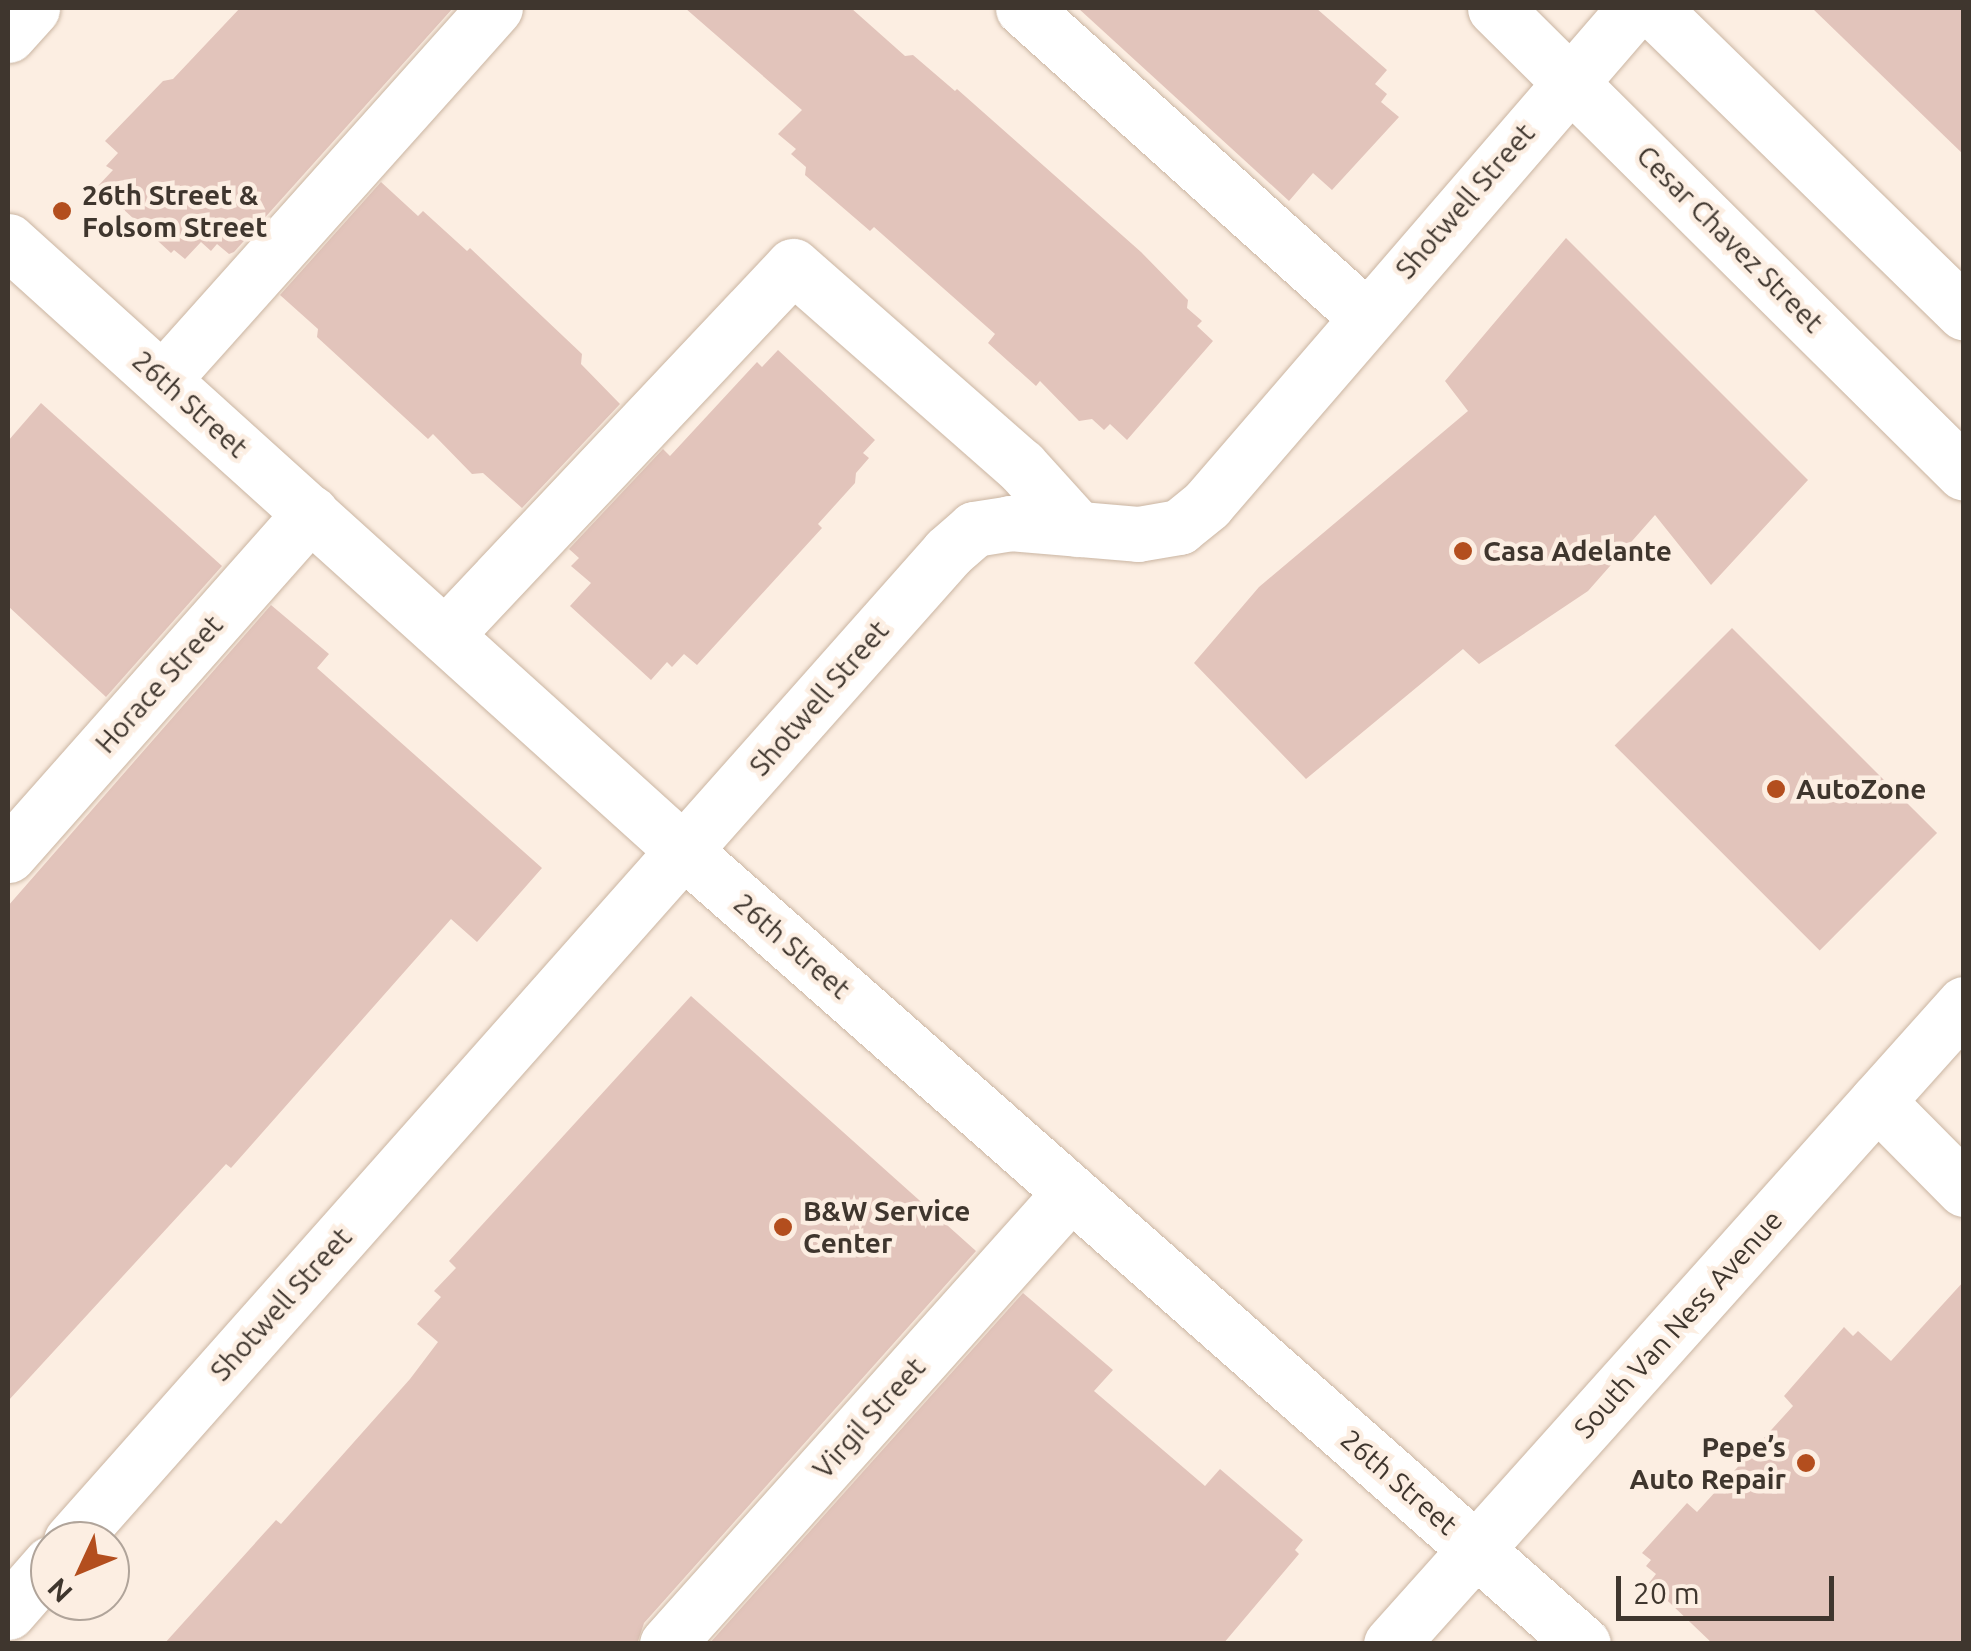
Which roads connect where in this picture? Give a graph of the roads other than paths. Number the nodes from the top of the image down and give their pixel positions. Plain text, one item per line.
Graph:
1 (32, 8) edge
2 (495, 8) edge
3 (1023, 8) edge
4 (1495, 8) edge
5 (1635, 8) edge
6 (1652, 8) edge
7 (8, 35) edge
8 (1569, 80) junction
9 (8, 241) edge
10 (1964, 313) edge
11 (1365, 316) junction
12 (162, 379) junction
13 (1964, 473) edge
14 (311, 513) junction
15 (1078, 529) junction
16 (445, 635) junction
17 (684, 852) junction
18 (8, 855) edge
19 (1964, 1004) edge
20 (1877, 1101) junction
21 (1964, 1189) edge
22 (1071, 1192) junction
23 (89, 1521) edge
24 (1476, 1550) junction
25 (30, 1587) edge
26 (8, 1612) edge
27 (667, 1644) edge
28 (1391, 1644) edge
29 (1583, 1644) edge

1 - 7 street
2 - 12 street
3 - 11 street
4 - 8 street, Cesar Chavez Street
5 - 8 street, Shotwell Street
6 - 10 street
8 - 11 street, Shotwell Street
8 - 13 street, Cesar Chavez Street
9 - 12 street, 26th Street
11 - 15 street, Shotwell Street
12 - 14 street, 26th Street
14 - 16 street, 26th Street
14 - 18 street, Horace Street
15 - 16 street
15 - 17 street, Shotwell Street
16 - 17 street, 26th Street
17 - 22 street, 26th Street
17 - 23 street, Shotwell Street
19 - 20 street, South Van Ness Avenue
20 - 21 street
20 - 24 street, South Van Ness Avenue
22 - 24 street, 26th Street
22 - 27 street, Virgil Street
24 - 28 street, South Van Ness Avenue
24 - 29 street, 26th Street
25 - 26 street

